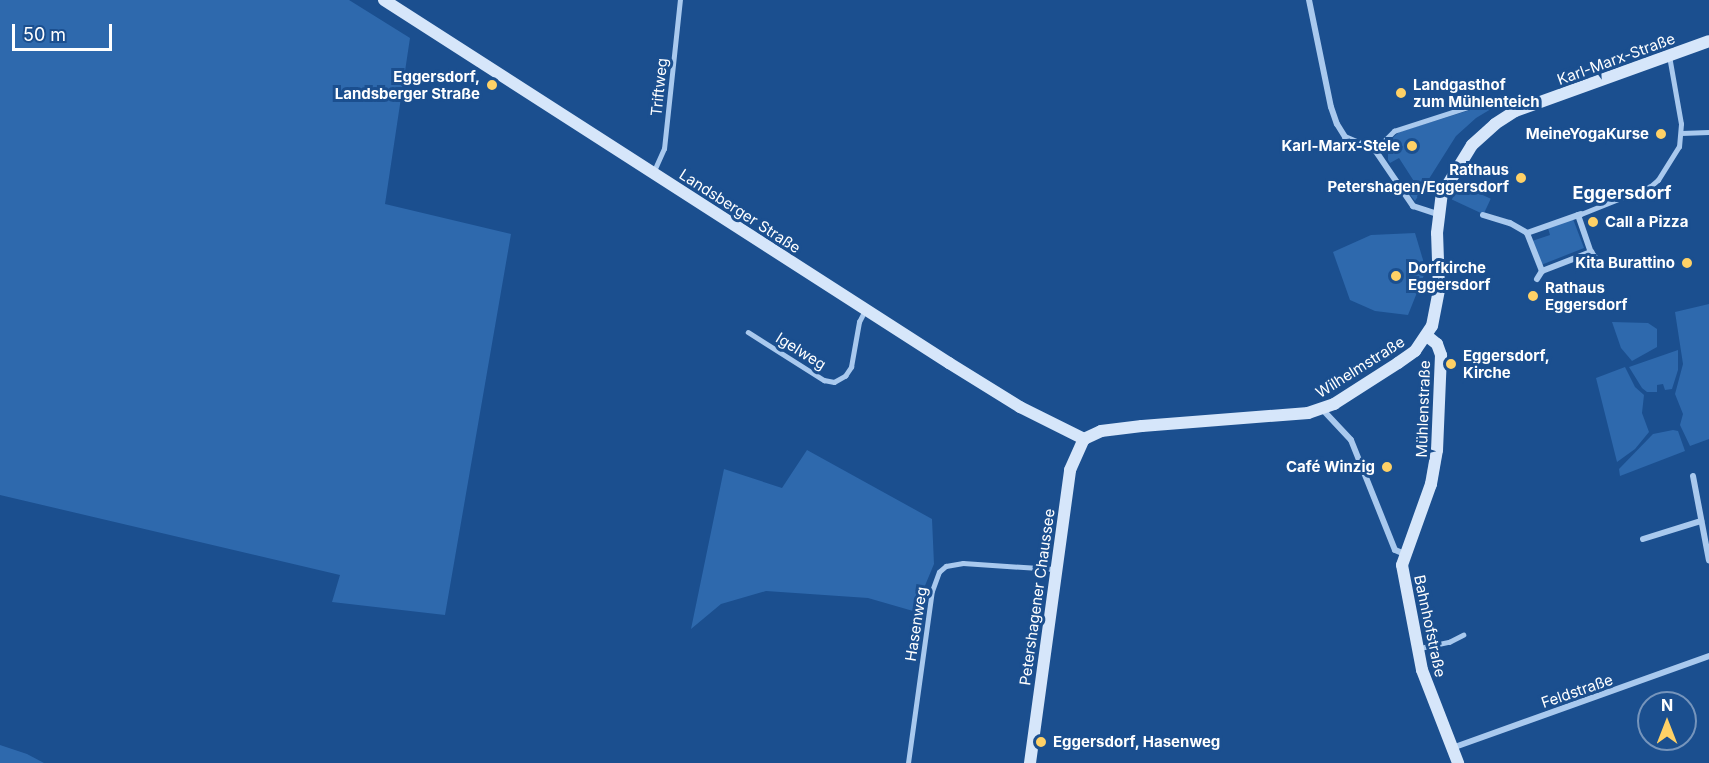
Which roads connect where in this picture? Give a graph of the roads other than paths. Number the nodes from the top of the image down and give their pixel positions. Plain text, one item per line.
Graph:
1 (384, 0) edge
2 (680, 0) edge
3 (1309, 0) edge
4 (1709, 41) edge
5 (1669, 56) junction
6 (1515, 111) junction
7 (1709, 132) edge
8 (1681, 133) junction
9 (1376, 150) junction
10 (653, 174) junction
11 (1438, 214) junction
12 (1483, 215) dead end
13 (1579, 215) junction
14 (1527, 233) junction
15 (1591, 252) junction
16 (1596, 259) dead end
17 (1542, 271) junction
18 (1537, 279) dead end
19 (866, 310) junction
20 (748, 332) dead end
21 (1427, 336) junction
22 (1322, 409) junction
23 (1084, 438) junction
24 (1693, 476) dead end
25 (1701, 521) junction
26 (1643, 539) dead end
27 (1405, 554) junction
28 (1709, 561) edge
29 (1056, 569) junction
30 (1463, 635) dead end
31 (1417, 648) junction
32 (1709, 656) edge
33 (1452, 748) junction
34 (908, 763) edge
35 (1029, 763) edge
36 (1458, 763) edge

1 - 10 main road, Landsberger Straße
2 - 10 lane, Triftweg
3 - 9 street
4 - 5 main road, Karl-Marx-Straße
5 - 6 main road, Karl-Marx-Straße
5 - 8 lane
6 - 9 lane
6 - 11 main road, Wilhelmstraße
7 - 8 lane
8 - 13 lane
9 - 11 street
10 - 19 main road, Landsberger Straße
11 - 21 main road, Wilhelmstraße
12 - 14 street
13 - 14 street
13 - 15 street
14 - 17 street
15 - 16 street
15 - 17 street
17 - 18 street
19 - 20 lane, Igelweg
19 - 23 main road, Landsberger Straße
21 - 22 main road, Wilhelmstraße
21 - 27 main road, Mühlenstraße
22 - 23 main road, Wilhelmstraße
22 - 27 street
23 - 29 main road, Petershagener Chaussee
24 - 25 street
25 - 26 street
25 - 28 street
27 - 31 main road, Bahnhofstraße
29 - 34 lane, Hasenweg
29 - 35 main road, Petershagener Chaussee
30 - 31 lane
31 - 33 main road, Bahnhofstraße
32 - 33 street, Feldstraße
33 - 36 main road, Bahnhofstraße

